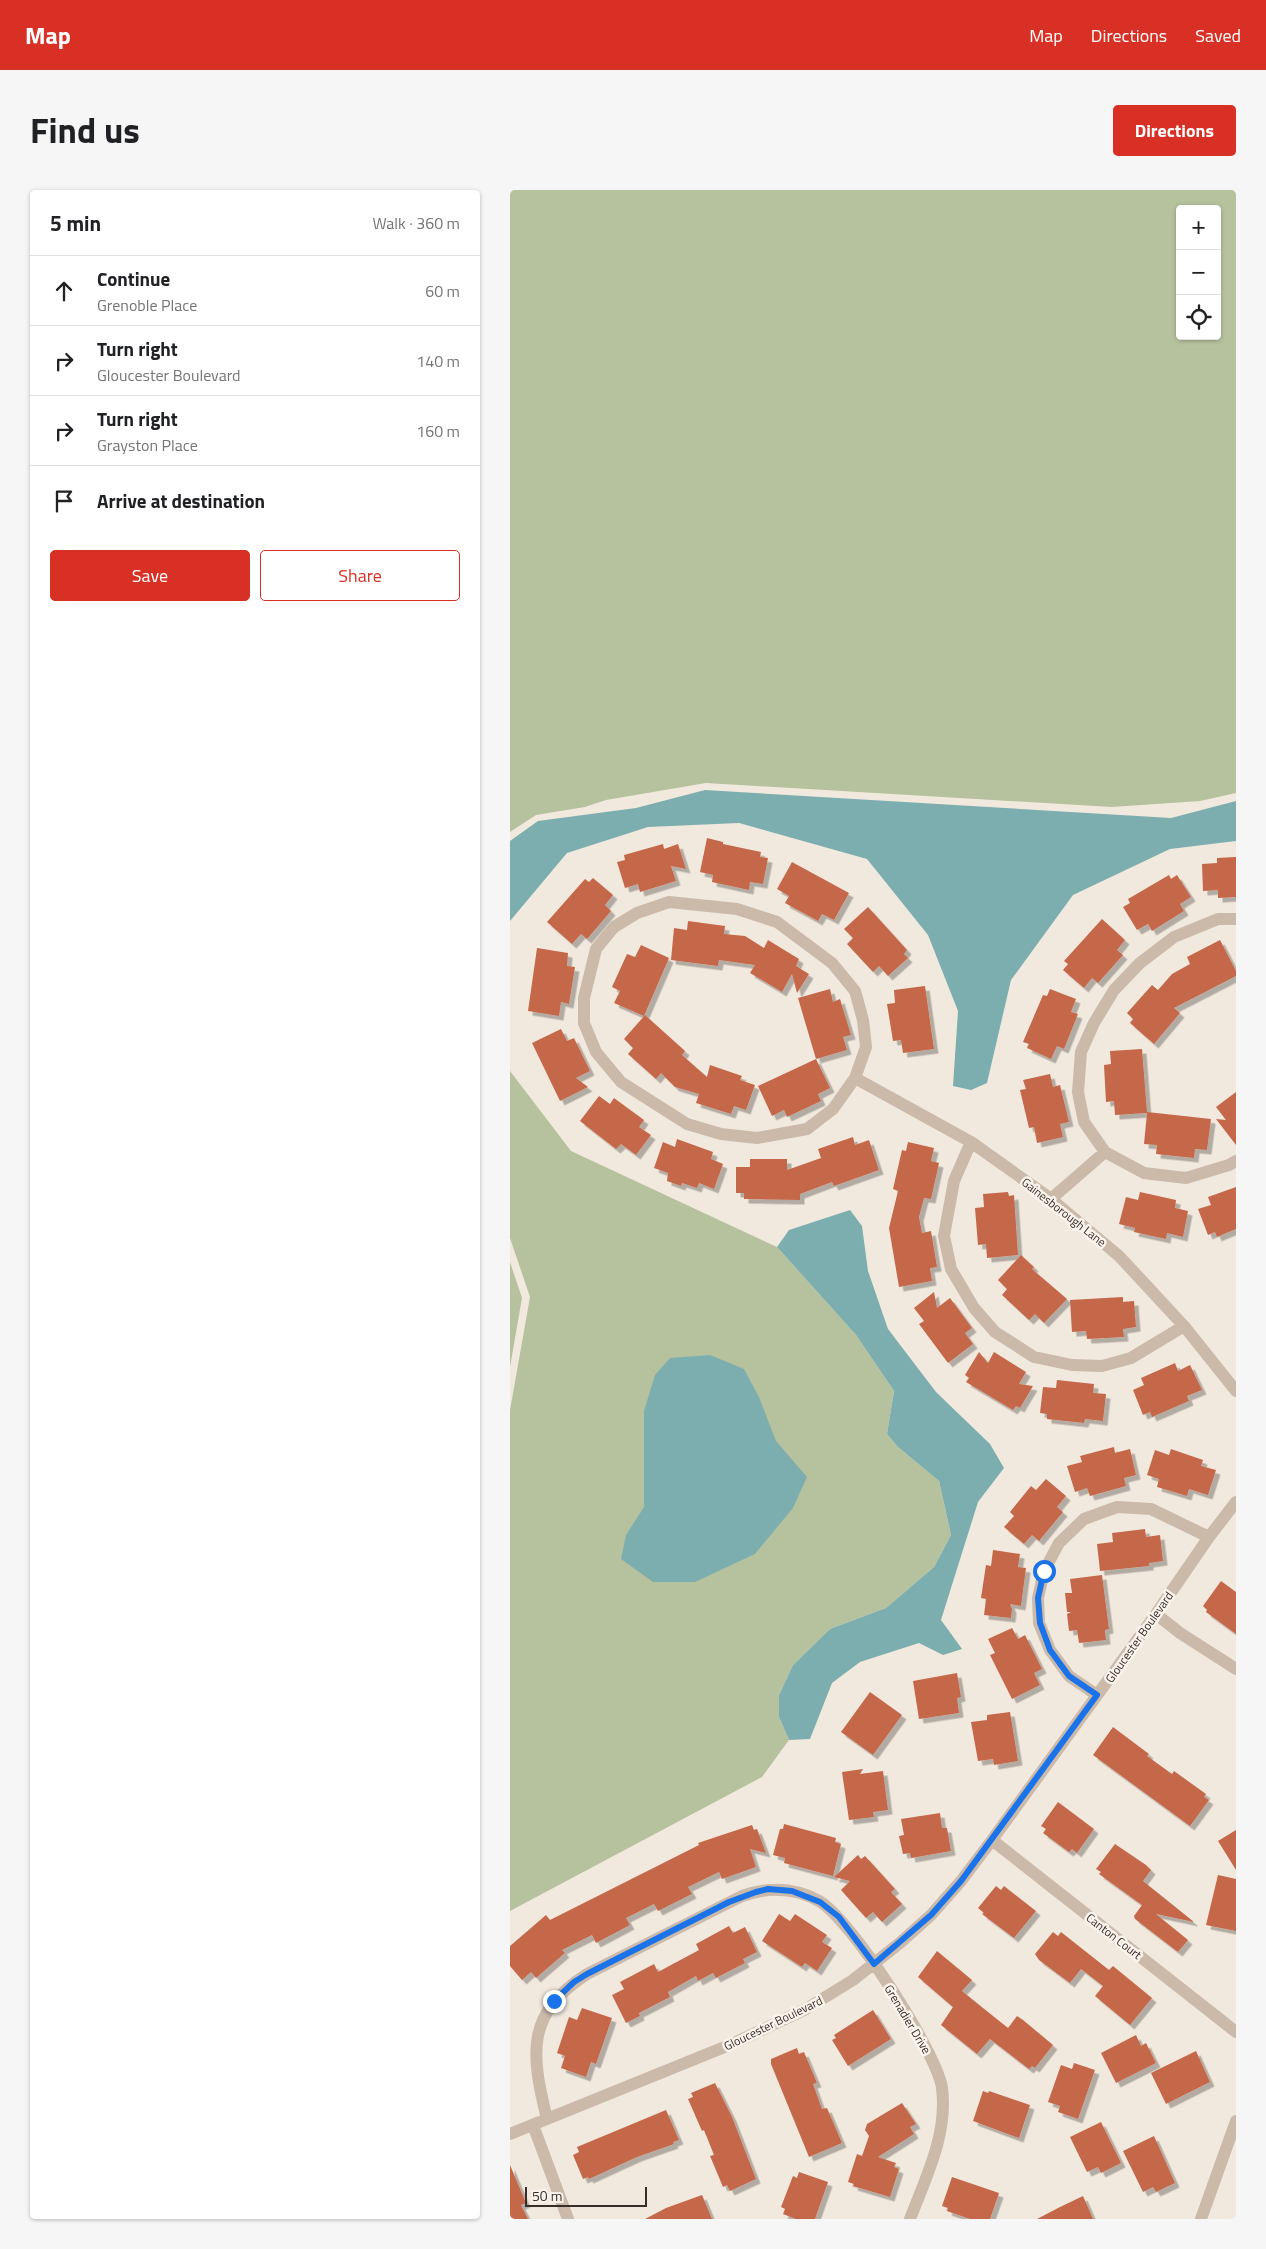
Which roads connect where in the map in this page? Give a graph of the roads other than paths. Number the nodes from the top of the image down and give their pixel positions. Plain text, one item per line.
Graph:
1 (1236, 919) edge
2 (854, 1078) junction
3 (971, 1142) junction
4 (1105, 1152) junction
5 (1236, 1161) edge
6 (1051, 1199) junction
7 (1184, 1326) junction
8 (1236, 1390) edge
9 (1236, 1502) edge
10 (1209, 1537) junction
11 (1156, 1614) junction
12 (1236, 1669) edge
13 (1097, 1695) junction
14 (992, 1840) junction
15 (874, 1964) junction
16 (1236, 2032) edge
17 (547, 2119) junction
18 (1236, 2121) edge
19 (533, 2125) junction
20 (510, 2134) edge
21 (568, 2219) edge
22 (910, 2219) edge
23 (1201, 2219) edge

1 - 4 street
2 - 2 street
2 - 3 street, Gainesborough Lane
3 - 6 street, Gainesborough Lane
3 - 7 street
4 - 5 street
4 - 6 street
6 - 7 street, Gainesborough Lane
7 - 8 street, Gainesborough Lane
9 - 10 street, Gloucester Boulevard
10 - 11 street, Gloucester Boulevard
10 - 13 street
11 - 12 street
11 - 13 street, Gloucester Boulevard
13 - 14 street, Gloucester Boulevard
14 - 15 street, Gloucester Boulevard
14 - 16 street, Canton Court
15 - 17 street, Gloucester Boulevard
15 - 17 street, Grenadier Drive
15 - 22 street, Grenadier Drive
17 - 19 street, Gloucester Boulevard
18 - 23 street
19 - 20 street, Gloucester Boulevard
19 - 21 street

